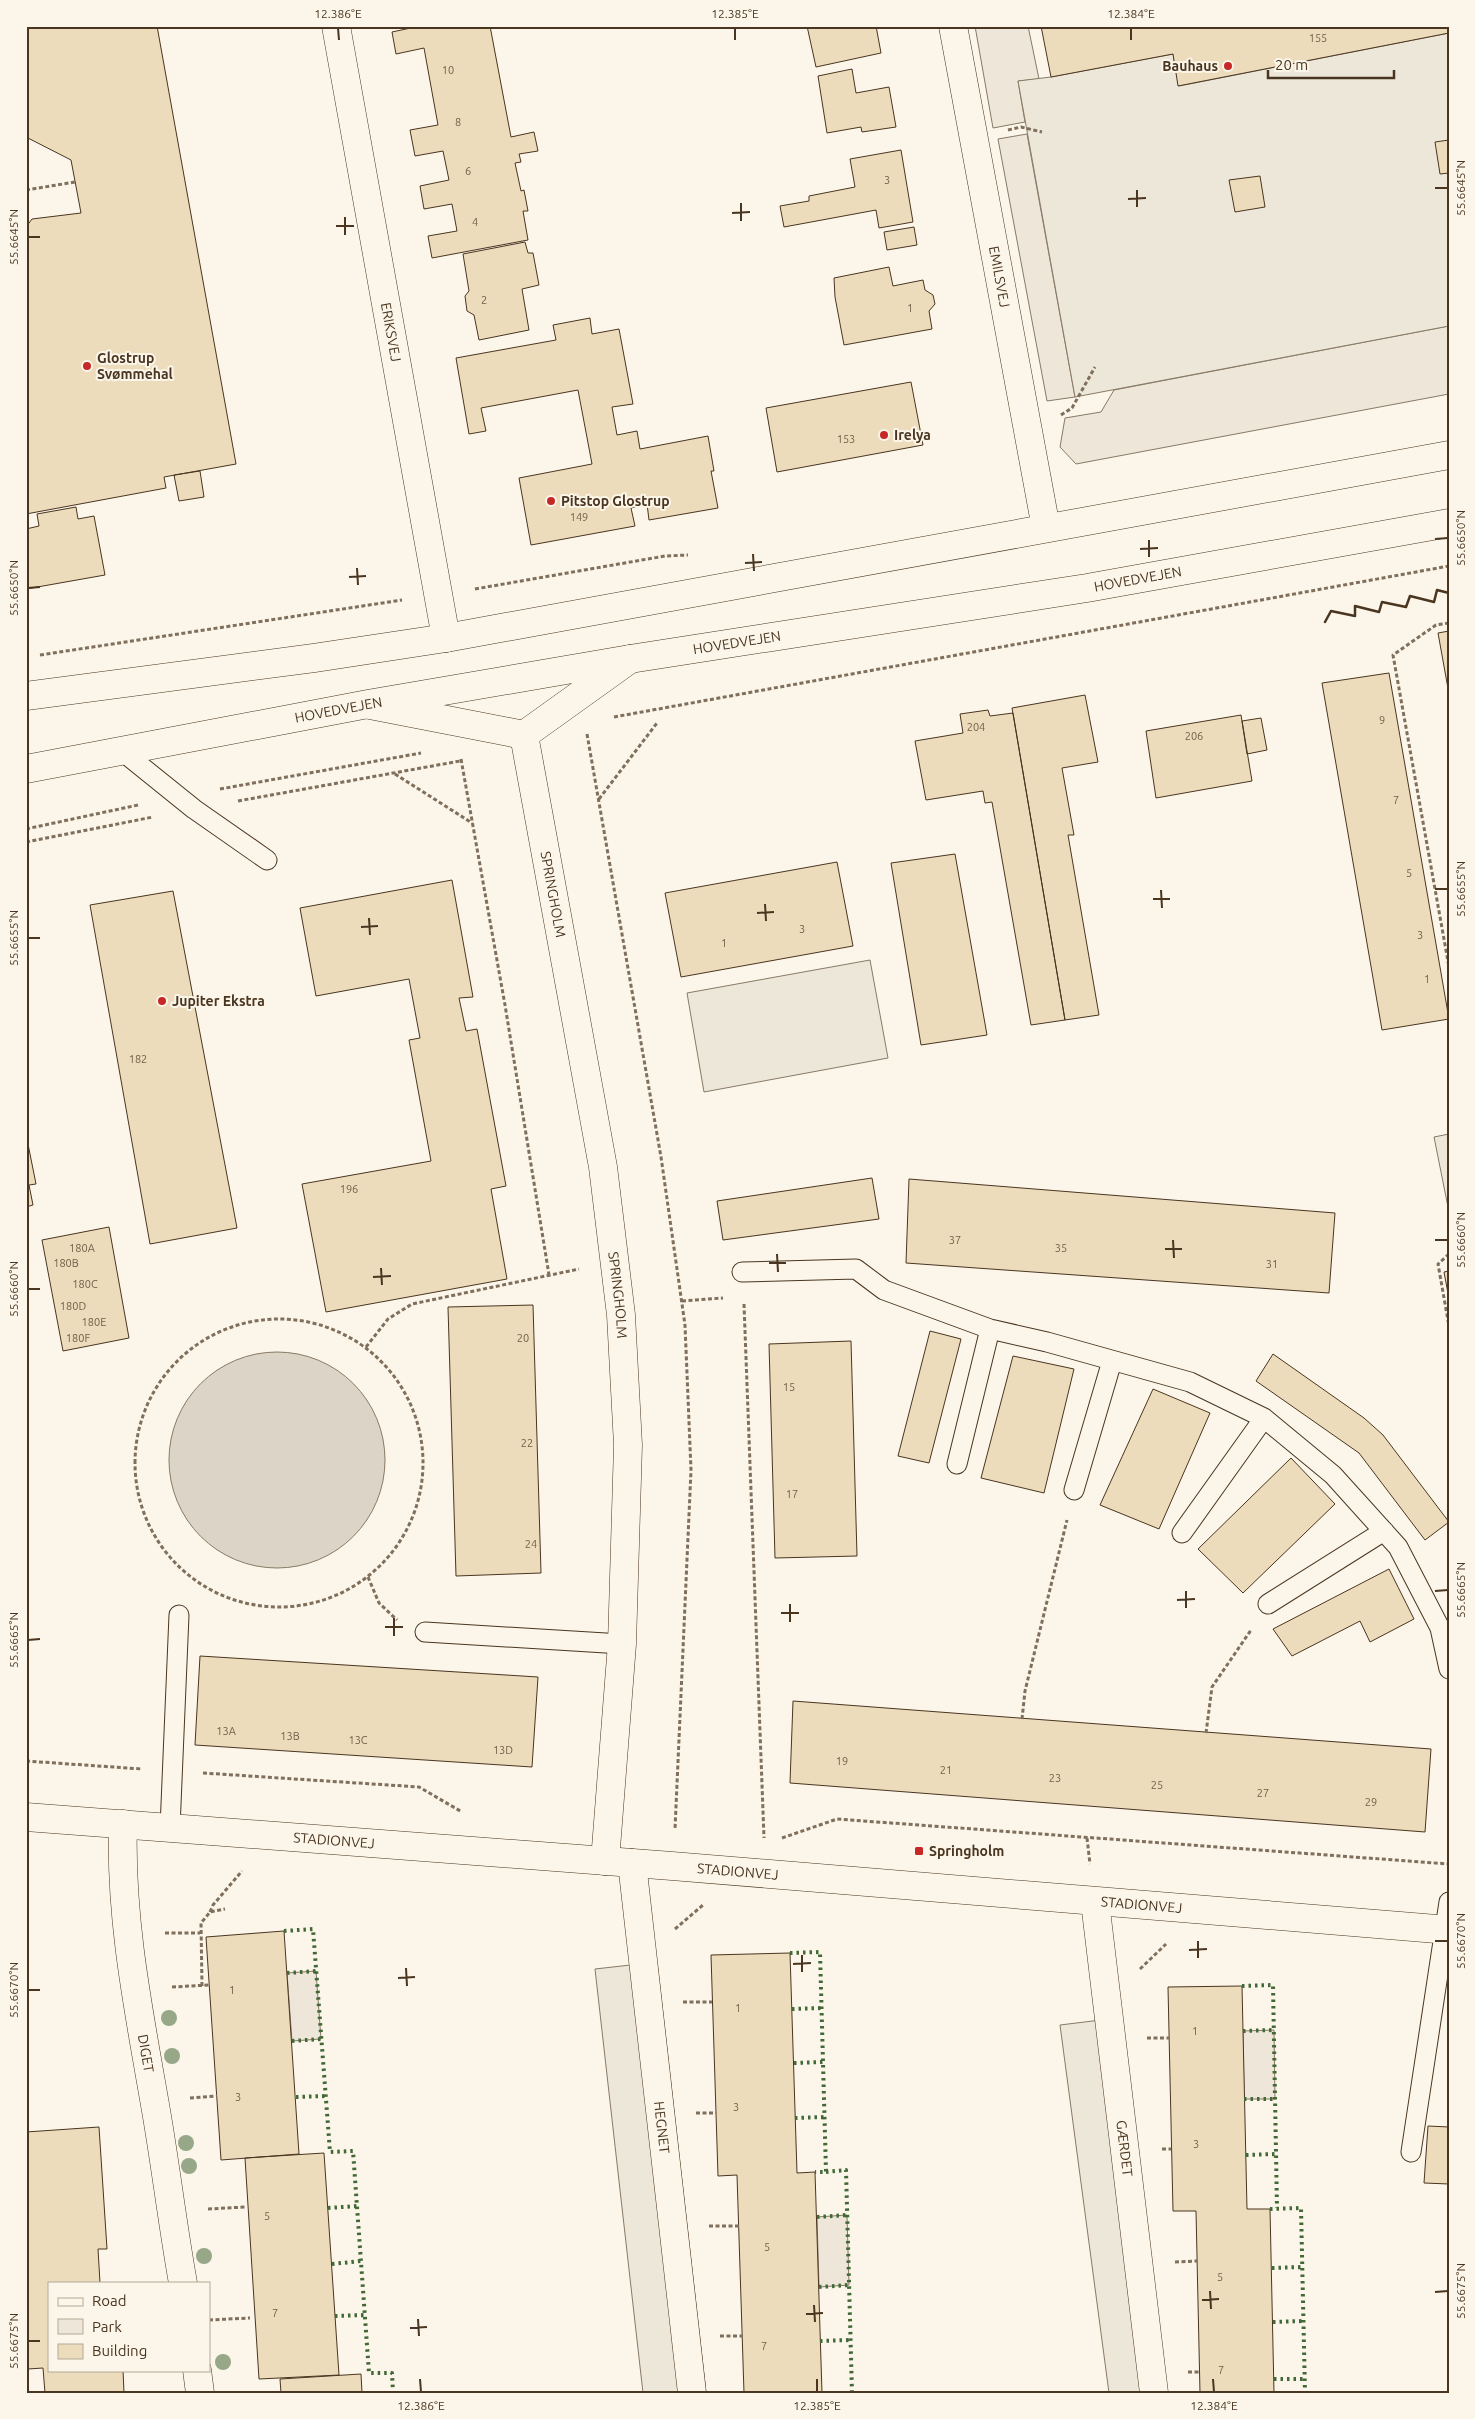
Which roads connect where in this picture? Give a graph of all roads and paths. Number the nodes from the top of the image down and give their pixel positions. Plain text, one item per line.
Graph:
1 (336, 26) edge
2 (953, 26) edge
3 (75, 182) dead end
4 (26, 190) edge
5 (1095, 368) dead end
6 (1029, 438) junction
7 (1449, 455) edge
8 (1449, 523) edge
9 (1046, 528) junction
10 (693, 554) dead end
11 (1449, 566) edge
12 (437, 594) junction
13 (1449, 622) edge
14 (446, 638) junction
15 (36, 656) dead end
16 (630, 659) junction
17 (160, 679) junction
18 (581, 694) junction
19 (26, 696) edge
20 (368, 704) junction
21 (26, 715) edge
22 (611, 718) dead end
23 (456, 722) junction
24 (657, 723) dead end
25 (524, 735) junction
26 (122, 751) junction
27 (430, 752) dead end
28 (461, 761) junction
29 (26, 769) edge
30 (394, 774) junction
31 (179, 796) junction
32 (599, 799) junction
33 (194, 808) junction
34 (472, 823) junction
35 (26, 828) edge
36 (26, 842) edge
37 (266, 860) dead end
38 (1449, 967) edge
39 (1449, 1254) edge
40 (614, 1262) junction
41 (742, 1272) dead end
42 (549, 1275) junction
43 (744, 1296) dead end
44 (726, 1298) dead end
45 (682, 1301) junction
46 (1449, 1326) edge
47 (990, 1329) junction
48 (366, 1347) junction
49 (1112, 1361) junction
50 (1264, 1418) junction
51 (957, 1464) dead end
52 (1074, 1490) joint
53 (1384, 1531) junction
54 (1182, 1533) dead end
55 (368, 1577) junction
56 (1268, 1604) joint
57 (179, 1615) dead end
58 (425, 1632) joint
59 (622, 1644) junction
60 (1449, 1669) edge
61 (1022, 1719) dead end
62 (1206, 1732) dead end
63 (26, 1761) edge
64 (172, 1771) junction
65 (469, 1816) dead end
66 (26, 1817) edge
67 (123, 1824) junction
68 (170, 1828) junction
69 (271, 1836) junction
70 (774, 1840) dead end
71 (765, 1843) dead end
72 (605, 1861) junction
73 (632, 1863) junction
74 (1449, 1864) edge
75 (672, 1866) junction
76 (741, 1872) junction
77 (1094, 1902) junction
78 (1449, 1902) edge
79 (225, 1908) dead end
80 (210, 1912) junction
81 (1447, 1930) edge
82 (643, 1958) junction
83 (202, 1986) dead end
84 (1142, 2038) dead end
85 (1169, 2038) dead end
86 (1411, 2152) dead end
87 (1197, 2261) dead end
88 (1170, 2262) dead end
89 (183, 2282) edge
90 (250, 2318) dead end
91 (210, 2320) edge
92 (197, 2372) edge
93 (200, 2393) edge
94 (692, 2393) edge
95 (1154, 2393) edge

1 - 12 street, ERIKSVEJ
2 - 6 street, EMILSVEJ
3 - 4 path
5 - 6 path
6 - 9 street, EMILSVEJ
7 - 9 street
8 - 16 street, HOVEDVEJEN
9 - 14 street
10 - 12 path
11 - 22 path
12 - 14 street, ERIKSVEJ
12 - 15 path
13 - 38 path
14 - 17 street
16 - 18 street
16 - 20 street, HOVEDVEJEN
17 - 19 street
17 - 21 street
18 - 25 street
18 - 32 path
20 - 23 street
20 - 26 street, HOVEDVEJEN
23 - 25 street
23 - 28 path
24 - 32 path
25 - 40 street, SPRINGHOLM
26 - 29 street, HOVEDVEJEN
26 - 31 lane
27 - 31 path
28 - 30 path
28 - 34 path
30 - 33 path
30 - 34 path
31 - 33 lane
31 - 35 path
32 - 45 path
33 - 36 path
33 - 37 lane
34 - 42 path
39 - 46 path
40 - 42 path
40 - 59 street, SPRINGHOLM
41 - 47 lane
42 - 48 path
43 - 71 path
44 - 45 path
45 - 75 path
47 - 49 lane
47 - 51 lane
48 - 55 path
48 - 55 path
49 - 50 lane
49 - 52 lane
50 - 53 lane
50 - 54 lane
52 - 61 path
53 - 56 lane
53 - 60 lane
55 - 58 path
56 - 62 path
57 - 64 lane
58 - 59 lane
59 - 72 street, SPRINGHOLM
63 - 64 path
64 - 65 path
64 - 68 lane
66 - 67 street, STADIONVEJ
67 - 68 street, STADIONVEJ
67 - 89 street, DIGET
68 - 69 street, STADIONVEJ
69 - 72 street, STADIONVEJ
69 - 80 path
70 - 74 path
72 - 73 street, STADIONVEJ
73 - 75 street, STADIONVEJ
73 - 82 street, HEGNET
75 - 76 street, STADIONVEJ
76 - 77 street, STADIONVEJ
76 - 82 path
77 - 81 street, STADIONVEJ
77 - 95 street, GÆRDET
78 - 81 lane
79 - 80 path
80 - 83 path
81 - 86 lane
82 - 94 street, HEGNET
84 - 85 path
87 - 88 path
90 - 91 path
92 - 93 street

